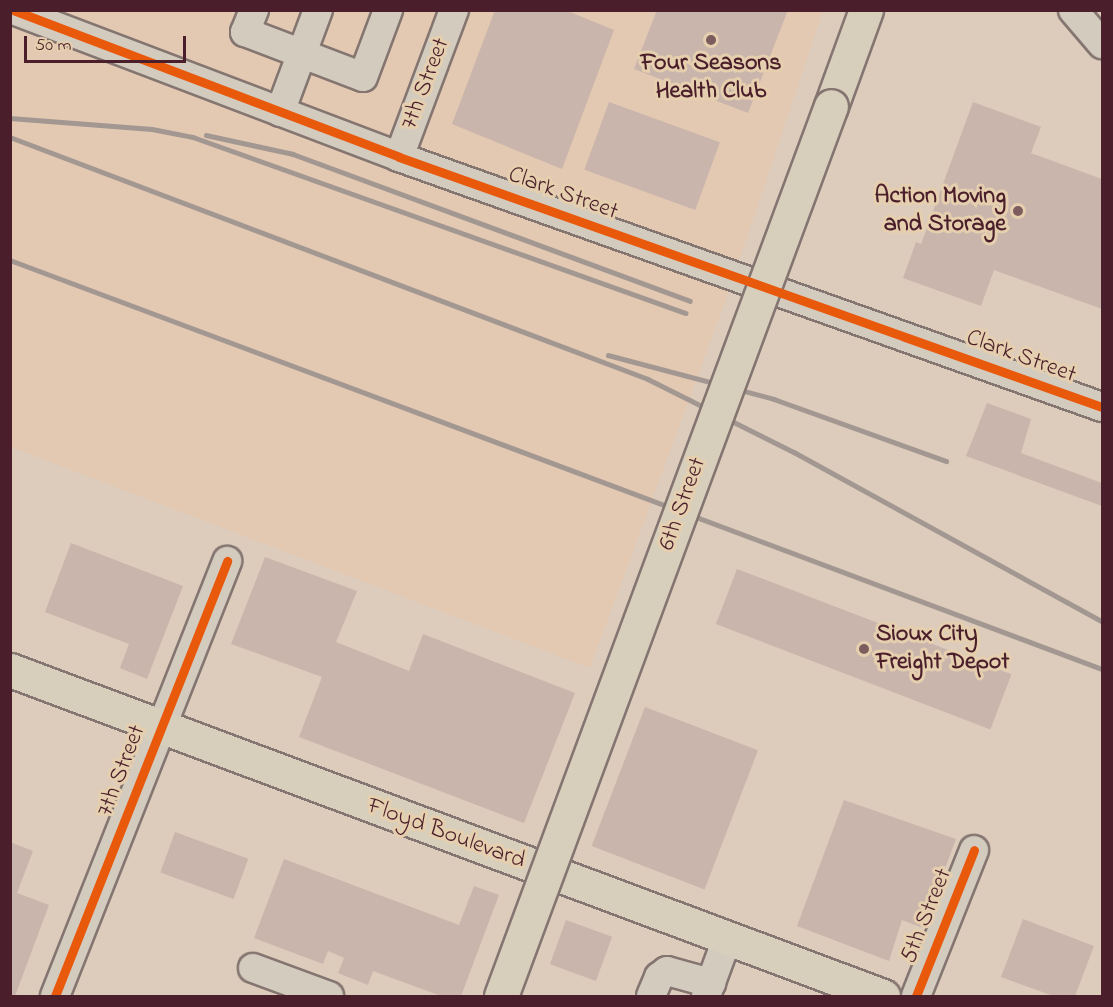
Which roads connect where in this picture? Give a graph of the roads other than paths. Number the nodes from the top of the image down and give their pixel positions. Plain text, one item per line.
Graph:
1 (13, 10) edge
2 (254, 10) edge
3 (318, 10) edge
4 (388, 10) edge
5 (454, 10) edge
6 (866, 10) edge
7 (1074, 10) edge
8 (1102, 44) edge
9 (302, 54) junction
10 (280, 112) junction
11 (399, 157) junction
12 (1102, 406) edge
13 (227, 561) dead end
14 (10, 670) edge
15 (160, 727) junction
16 (974, 850) dead end
17 (728, 939) junction
18 (253, 968) dead end
19 (708, 990) edge
20 (55, 996) edge
21 (329, 996) edge
22 (501, 996) edge
23 (651, 996) edge
24 (883, 996) edge
25 (916, 996) edge

1 - 10 street, Clark Street
2 - 9 street
3 - 9 street
4 - 9 street
5 - 11 street, 7th Street
6 - 22 main road, 6th Street, bridge
7 - 8 street
9 - 10 street
10 - 11 street, Clark Street
11 - 12 street, Clark Street
13 - 15 street, 7th Street
14 - 15 main road, Floyd Boulevard
15 - 17 main road, Floyd Boulevard
15 - 20 street, 7th Street
16 - 25 street, 5th Street
17 - 19 street
17 - 24 main road, Floyd Boulevard
18 - 21 street
19 - 23 street

